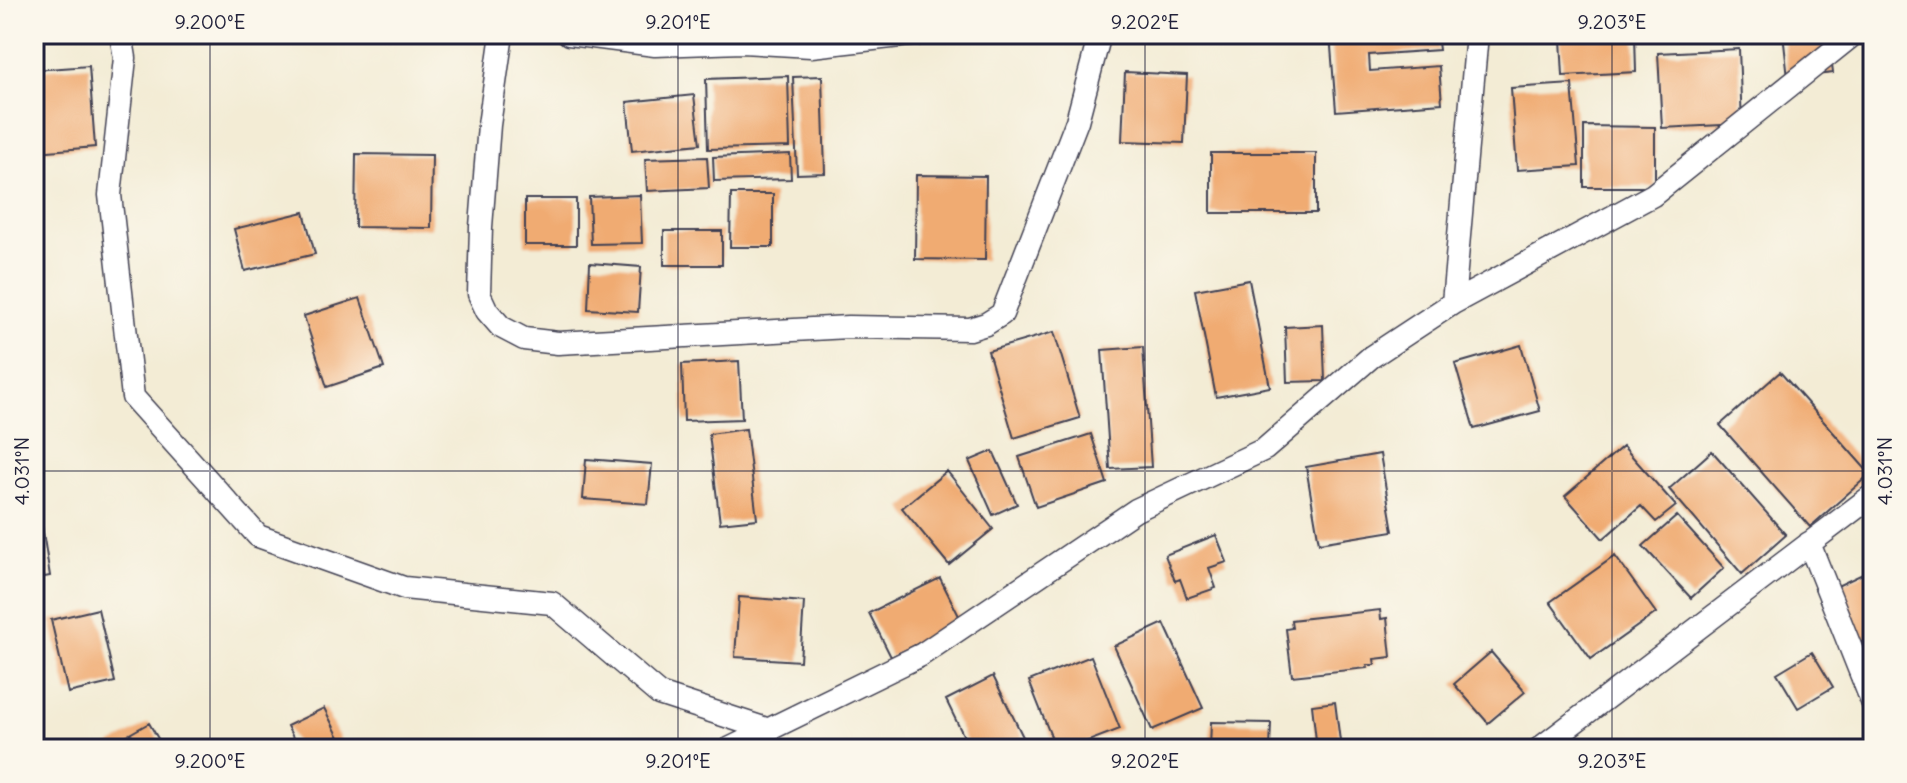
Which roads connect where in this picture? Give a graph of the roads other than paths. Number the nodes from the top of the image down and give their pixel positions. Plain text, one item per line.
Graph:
1 (121, 34) edge
2 (502, 34) edge
3 (569, 34) edge
4 (918, 34) edge
5 (1100, 34) edge
6 (1477, 34) edge
7 (1854, 34) edge
8 (1453, 303) junction
9 (1873, 495) edge
10 (1809, 543) junction
11 (1873, 704) edge
12 (766, 729) junction
13 (729, 749) edge
14 (1539, 749) edge

1 - 12 street
2 - 5 street
3 - 4 street
6 - 8 street
7 - 8 street
8 - 12 street
9 - 10 street
10 - 11 street
10 - 14 street
12 - 13 street

